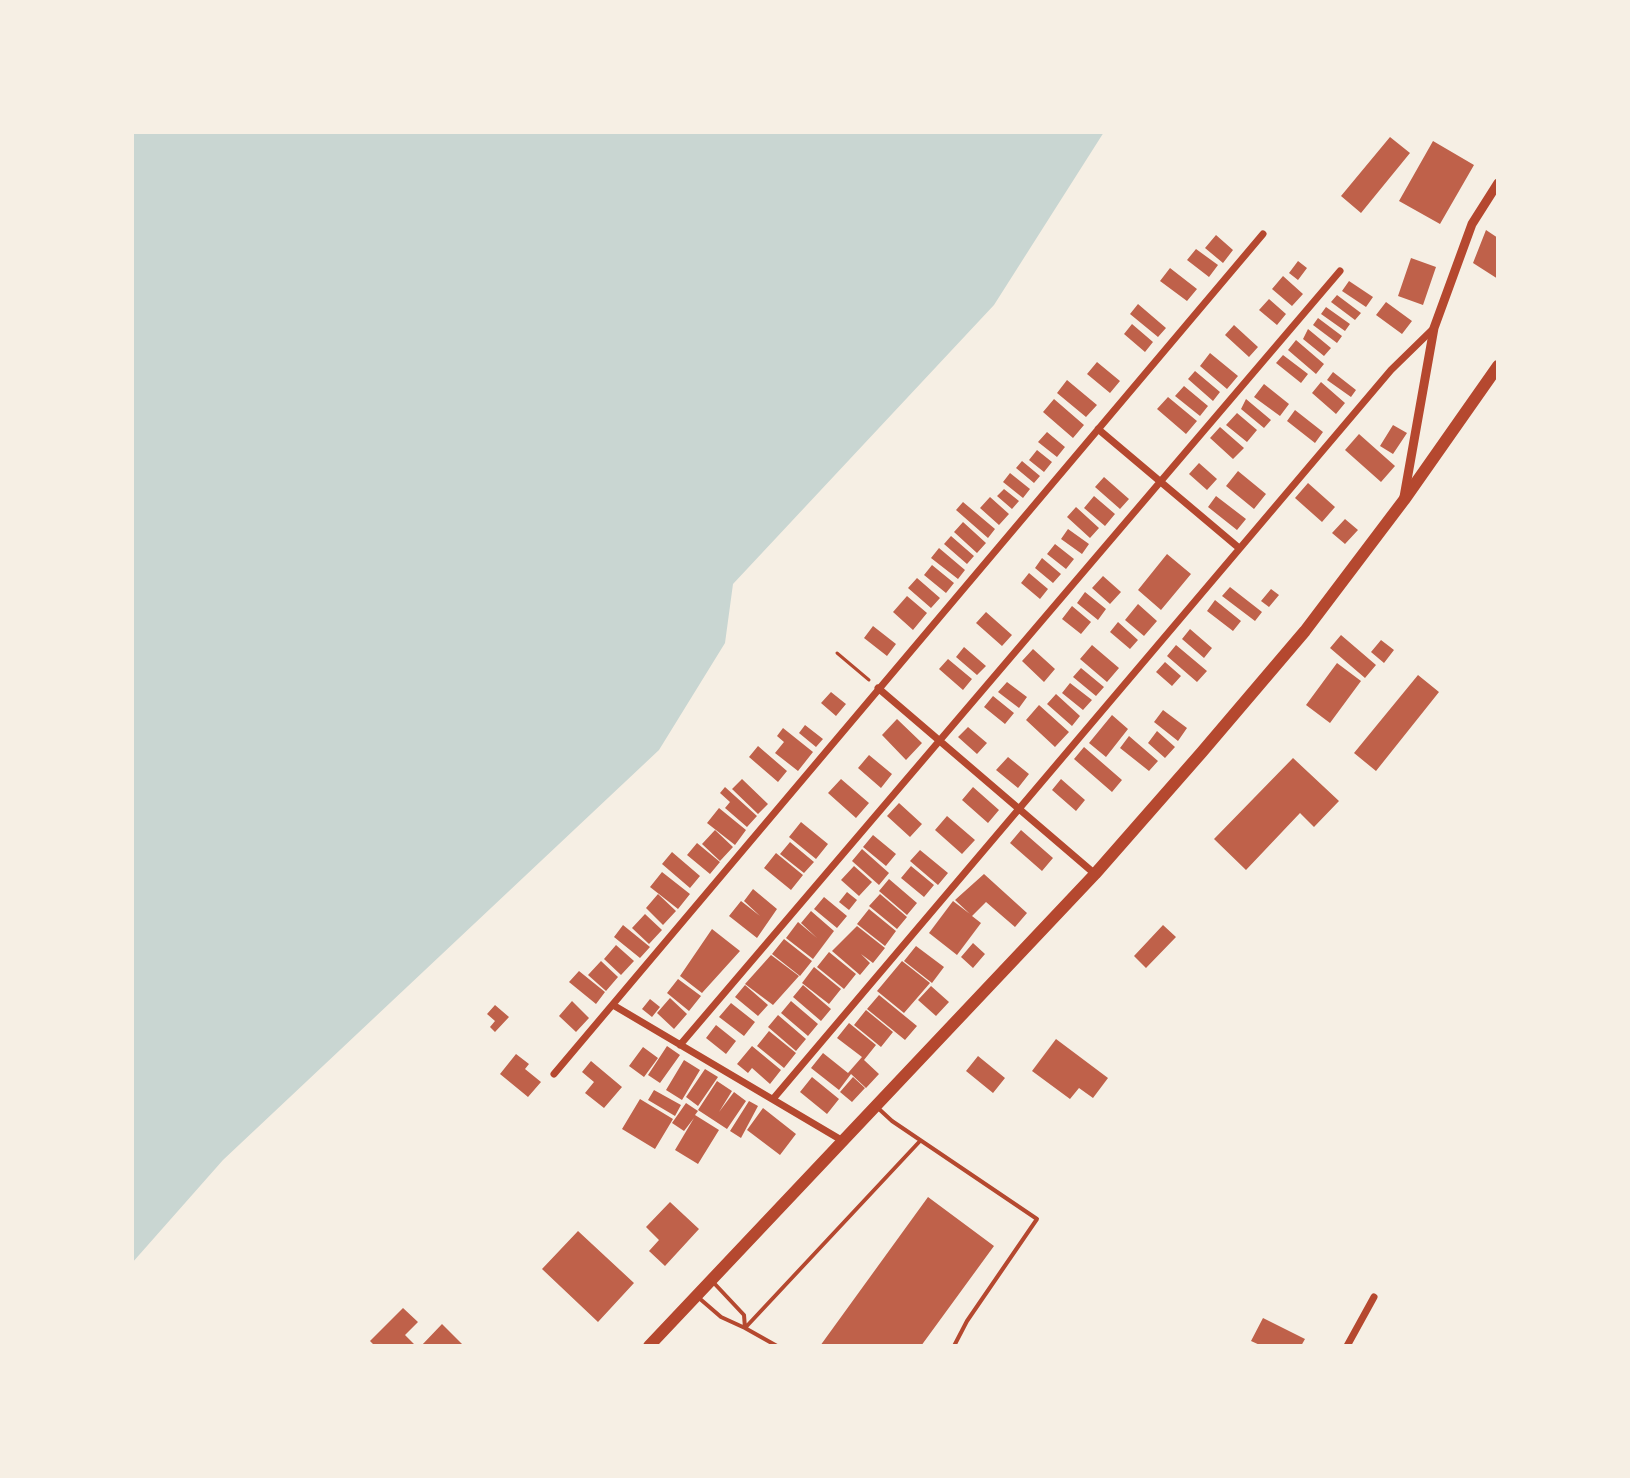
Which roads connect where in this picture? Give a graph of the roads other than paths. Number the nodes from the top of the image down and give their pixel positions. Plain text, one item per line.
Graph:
1 (1498, 183) edge
2 (1263, 234) dead end
3 (1340, 271) dead end
4 (1434, 328) junction
5 (1498, 366) edge
6 (1098, 429) junction
7 (1161, 482) junction
8 (1404, 500) junction
9 (1239, 548) junction
10 (878, 688) junction
11 (939, 739) junction
12 (1019, 809) junction
13 (1095, 874) junction
14 (613, 1005) junction
15 (680, 1045) junction
16 (554, 1074) dead end
17 (773, 1099) junction
18 (877, 1107) junction
19 (920, 1141) junction
20 (844, 1142) junction
21 (712, 1281) junction
22 (697, 1296) junction
23 (1374, 1297) dead end
24 (745, 1328) junction
25 (649, 1346) edge
26 (777, 1346) edge
27 (954, 1346) edge
28 (1347, 1346) edge

1 - 4 street
2 - 6 street
3 - 7 street
4 - 8 street
4 - 9 street
5 - 8 main road
6 - 7 street
6 - 10 street
7 - 9 street
7 - 11 street
8 - 13 main road
9 - 12 street
10 - 11 street
10 - 14 street
11 - 12 street
11 - 15 street
12 - 13 street
12 - 17 street
13 - 18 main road
14 - 15 street
14 - 16 street
15 - 17 street
17 - 20 street
18 - 19 lane
18 - 20 main road
19 - 24 lane
19 - 27 lane
20 - 21 main road
21 - 22 main road
21 - 24 lane
22 - 24 lane
22 - 25 main road
23 - 28 street
24 - 26 lane

